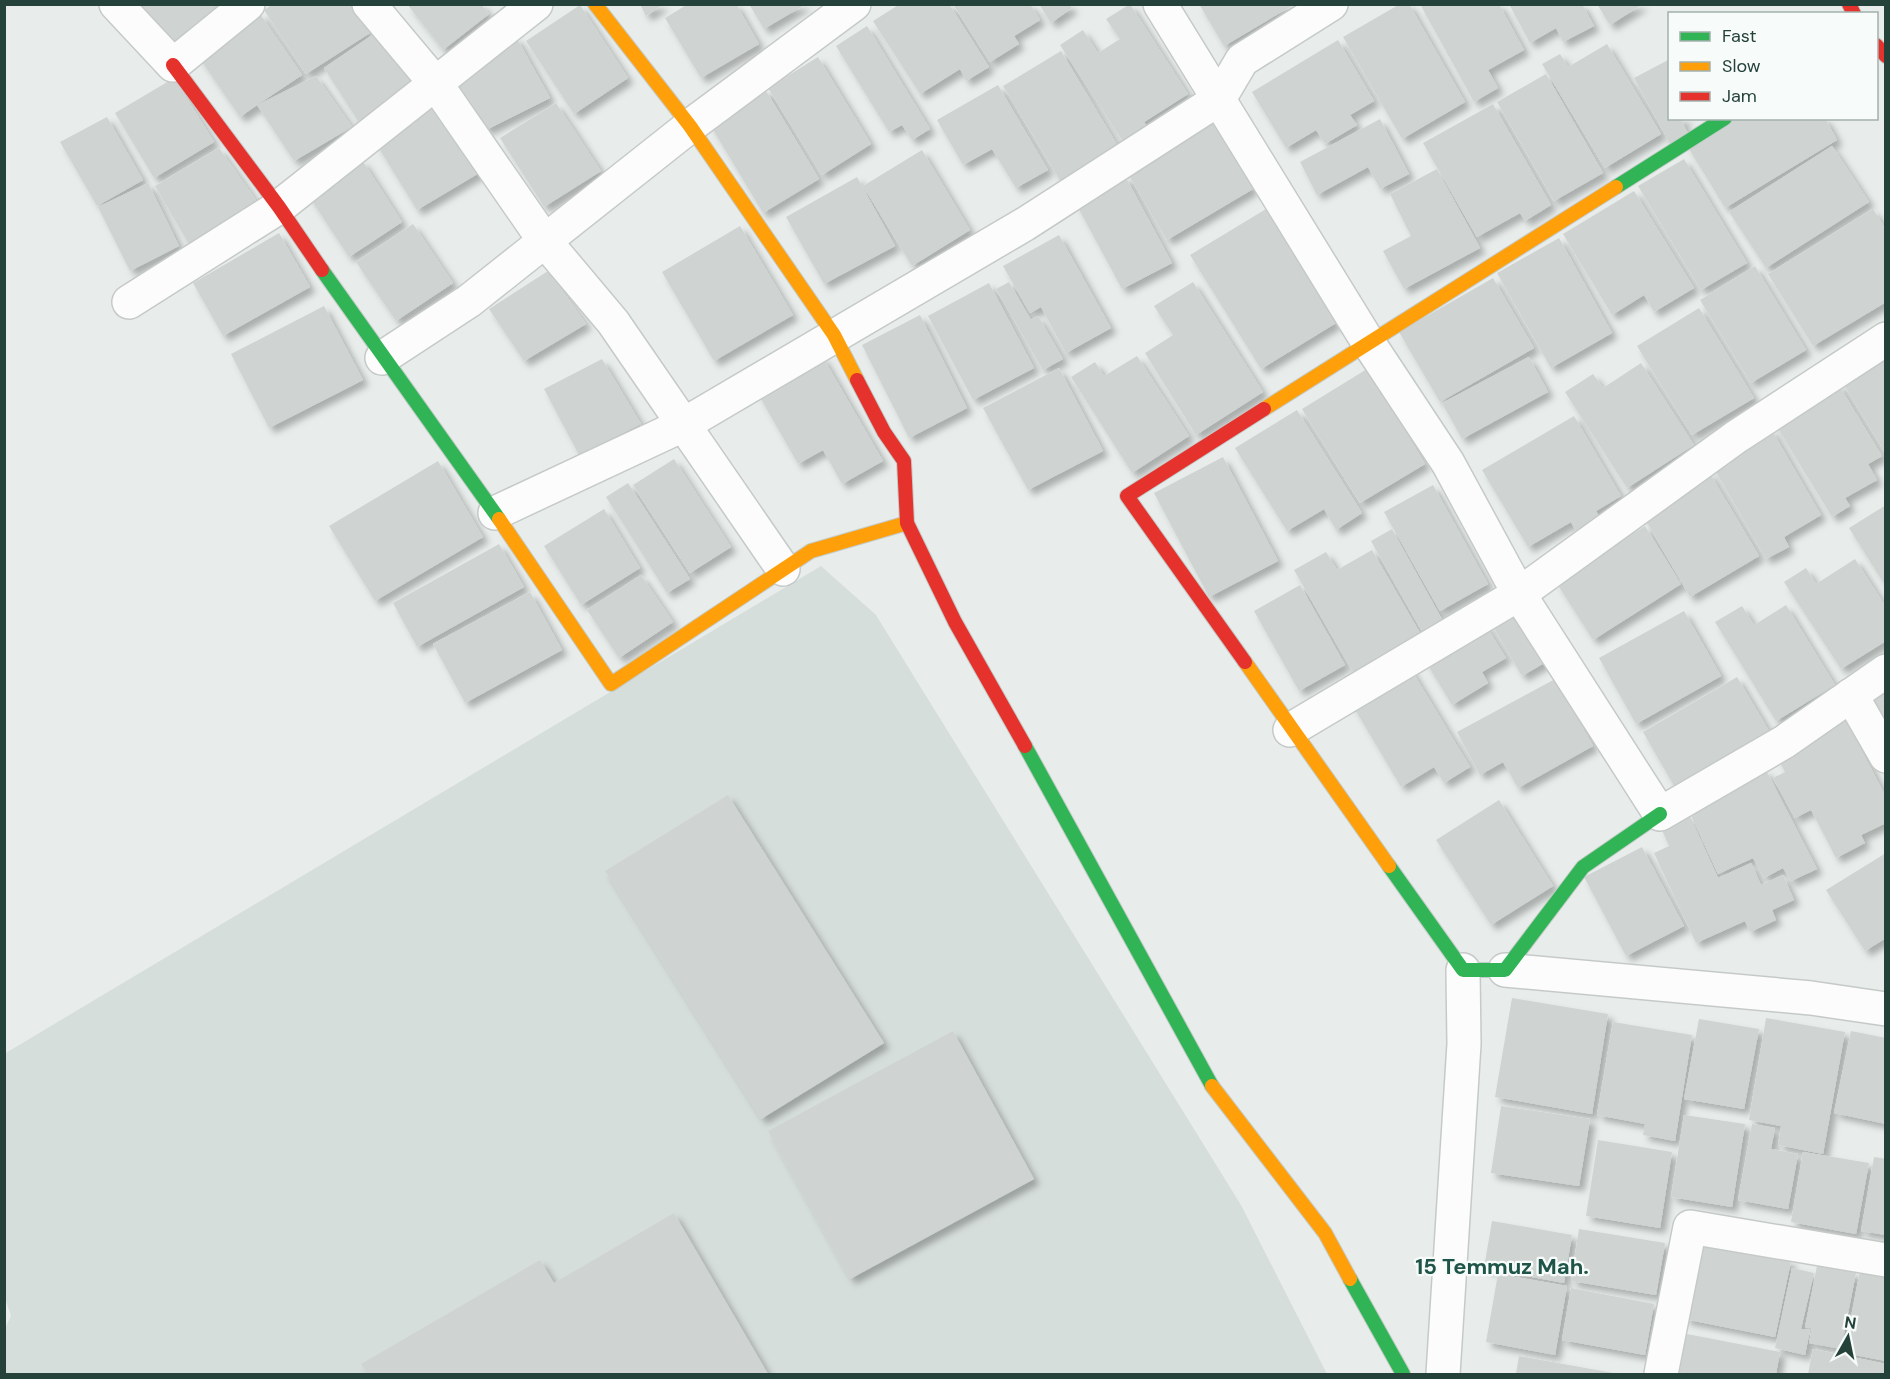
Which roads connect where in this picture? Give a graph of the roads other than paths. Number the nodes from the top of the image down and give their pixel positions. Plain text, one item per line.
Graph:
1 (116, 4) edge
2 (248, 4) edge
3 (369, 4) edge
4 (536, 4) edge
5 (594, 4) edge
6 (854, 4) edge
7 (1160, 4) edge
8 (1331, 4) edge
9 (173, 65) junction
10 (436, 84) junction
11 (1219, 99) junction
12 (1722, 120) edge
13 (690, 126) junction
14 (279, 207) junction
15 (544, 240) junction
16 (129, 302) dead end
17 (834, 335) junction
18 (1886, 339) edge
19 (1368, 342) junction
20 (382, 358) junction
21 (683, 425) junction
22 (495, 513) junction
23 (907, 523) junction
24 (783, 569) junction
25 (1519, 594) junction
26 (1886, 671) edge
27 (1851, 695) junction
28 (1290, 730) junction
29 (1886, 756) edge
30 (1660, 814) junction
31 (1463, 970) junction
32 (1506, 970) junction
33 (1886, 1009) edge
34 (1886, 1260) edge
35 (1403, 1374) edge
36 (1443, 1374) edge
37 (1661, 1374) edge

1 - 9 street
2 - 9 street
3 - 10 street
4 - 10 street
5 - 13 street
6 - 13 street
7 - 11 street
8 - 11 street
9 - 14 street
10 - 14 street
10 - 15 street
11 - 17 street
11 - 19 street
12 - 19 street
13 - 15 street
13 - 17 street
14 - 16 street
14 - 20 street
15 - 20 street
15 - 21 street
17 - 21 street
17 - 23 street
18 - 25 street
19 - 25 street
19 - 28 street
20 - 22 street
21 - 22 street
21 - 24 street
22 - 24 street
23 - 24 street
23 - 35 street
25 - 28 street
25 - 30 street
26 - 27 street
27 - 29 street
27 - 30 street
28 - 31 street
30 - 32 street
31 - 32 street
31 - 36 street
32 - 33 street
34 - 37 street

